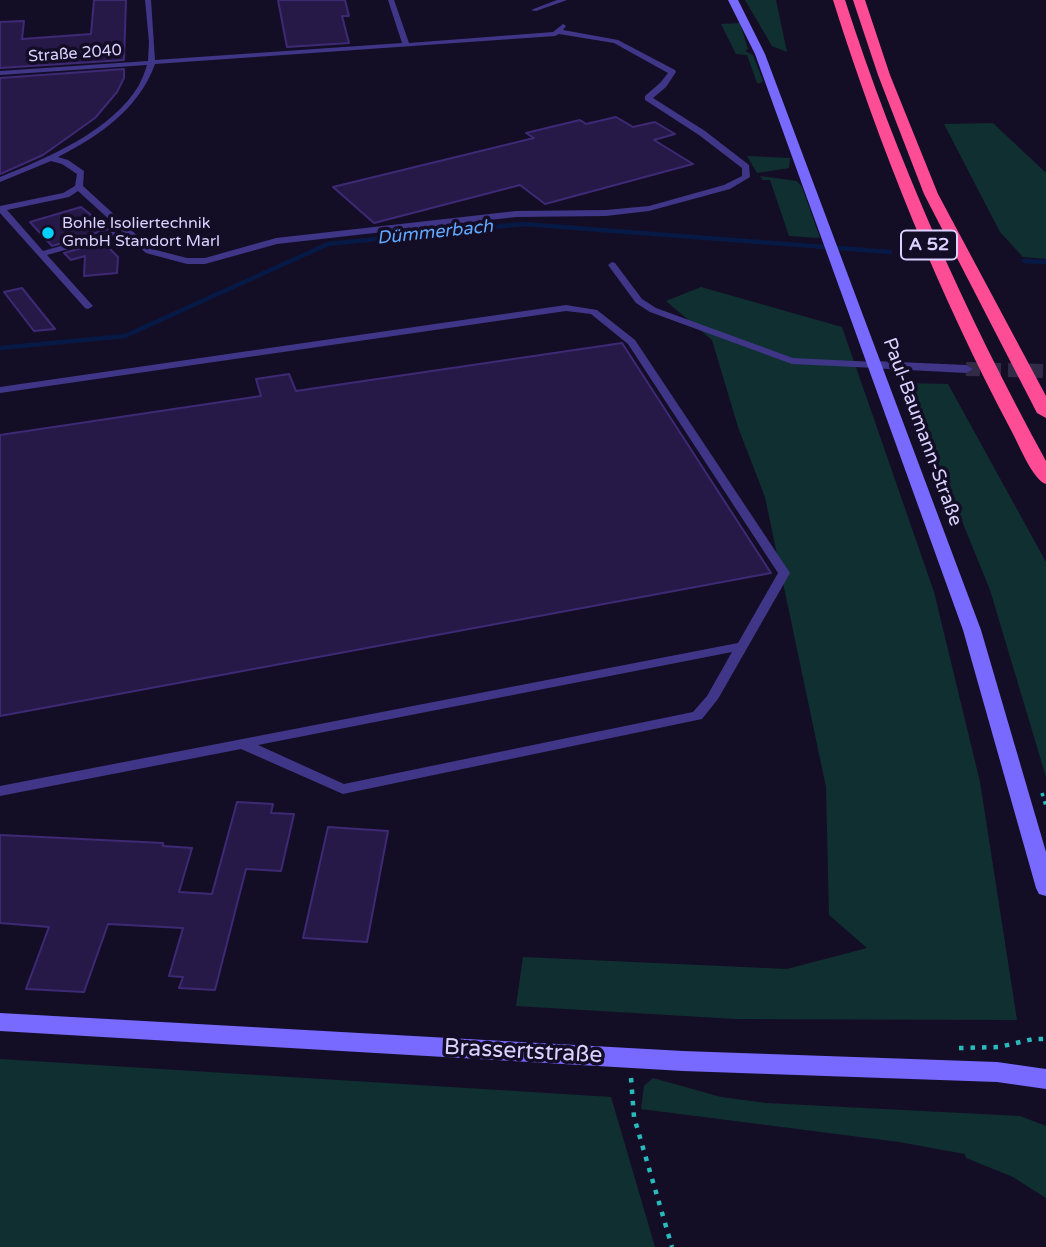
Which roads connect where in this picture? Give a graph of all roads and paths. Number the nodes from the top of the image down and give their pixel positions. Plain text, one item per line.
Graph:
1 (149, 0) edge
2 (391, 0) edge
3 (564, 0) edge
4 (733, 0) edge
5 (839, 0) edge
6 (859, 0) edge
7 (534, 10) dead end
8 (406, 45) junction
9 (151, 63) junction
10 (0, 74) edge
11 (51, 158) junction
12 (0, 180) edge
13 (79, 187) junction
14 (1, 209) edge
15 (112, 234) dead end
16 (42, 254) junction
17 (612, 265) dead end
18 (88, 306) dead end
19 (875, 365) junction
20 (966, 369) tunnel mouth
21 (0, 390) edge
22 (1046, 414) edge
23 (1046, 478) edge
24 (742, 646) junction
25 (243, 744) junction
26 (0, 791) edge
27 (1046, 888) edge
28 (0, 1022) edge
29 (630, 1058) junction
30 (1046, 1079) edge
31 (672, 1247) edge

1 - 9 lane
2 - 8 lane
3 - 7 lane
4 - 19 main road, Paul-Baumann-Straße
5 - 23 highway, A 52
6 - 22 highway, A 52
8 - 9 lane
8 - 13 lane
9 - 10 lane, Straße 2040
9 - 11 lane
11 - 12 lane
11 - 13 lane
13 - 14 lane
14 - 16 lane
15 - 16 lane
16 - 18 lane
17 - 19 lane
19 - 20 street
19 - 27 main road, Paul-Baumann-Straße
21 - 24 lane
24 - 25 lane
24 - 25 lane
25 - 26 lane
28 - 29 main road, Brassertstraße
29 - 30 main road, Brassertstraße
29 - 31 path

